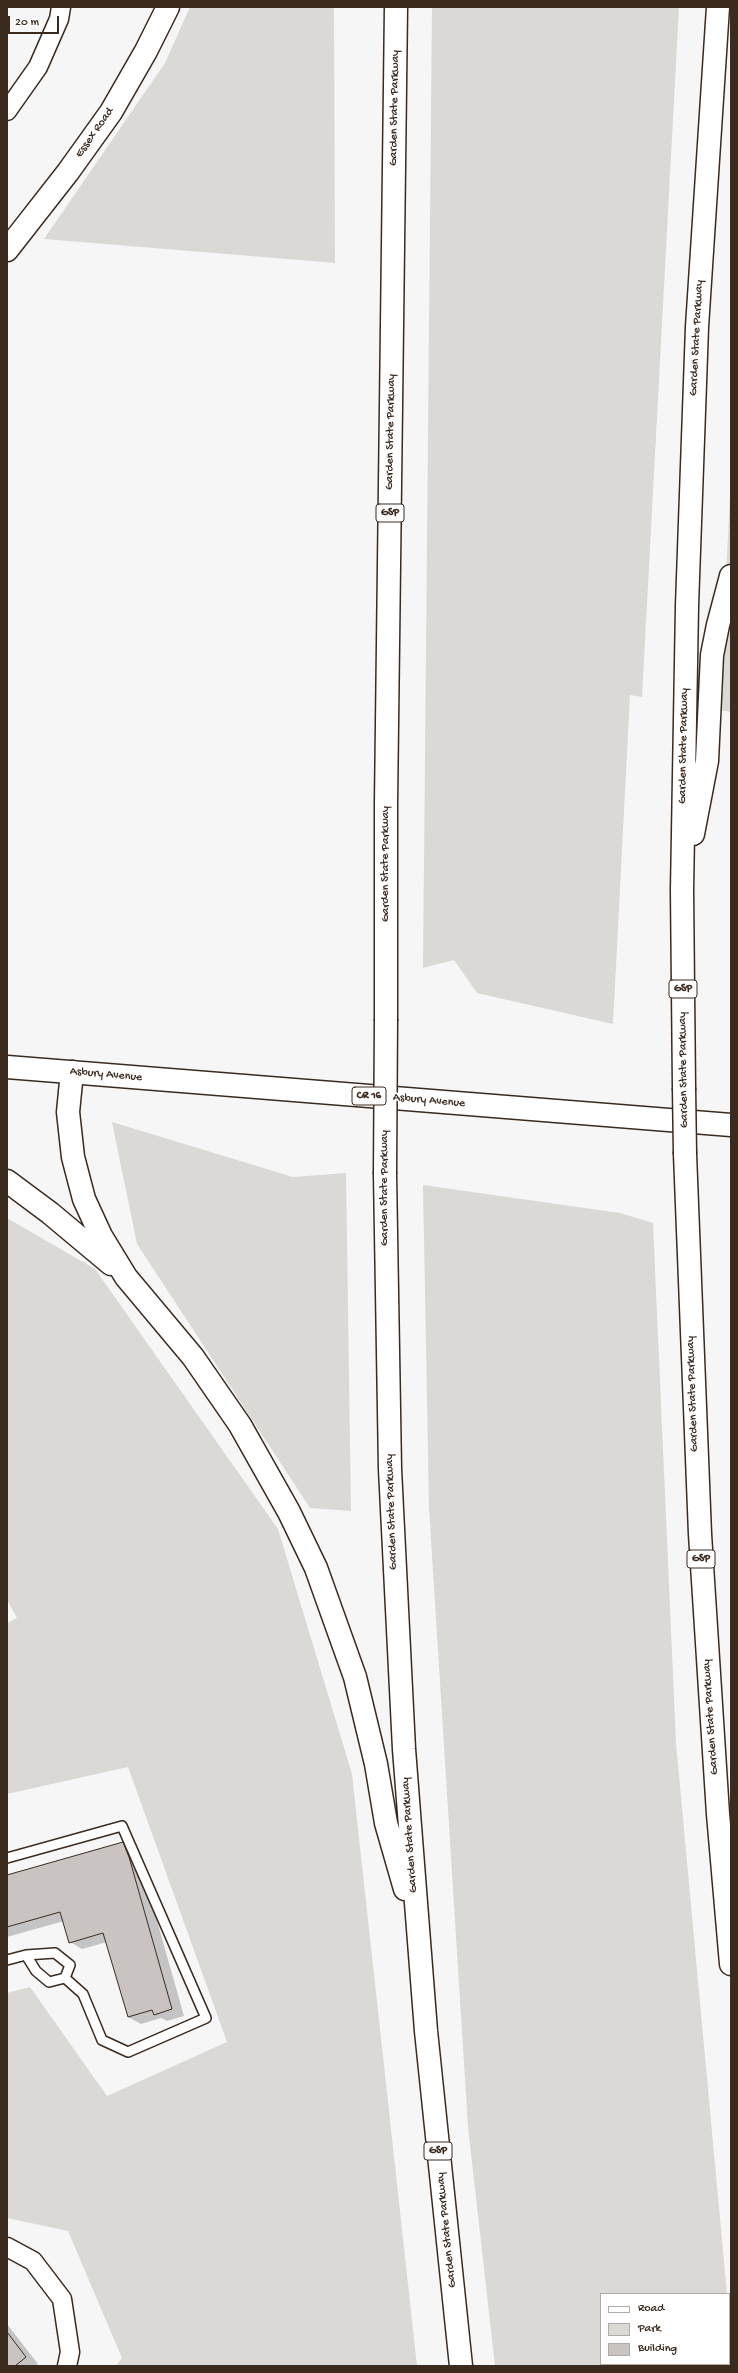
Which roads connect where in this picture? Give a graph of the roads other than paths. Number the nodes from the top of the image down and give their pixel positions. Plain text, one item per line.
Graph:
1 (61, 7) edge
2 (168, 7) edge
3 (396, 7) edge
4 (718, 7) edge
5 (7, 111) edge
6 (7, 250) edge
7 (731, 576) edge
8 (682, 890) junction
9 (7, 1067) edge
10 (72, 1072) junction
11 (731, 1125) edge
12 (7, 1181) edge
13 (126, 1276) junction
14 (7, 1858) edge
15 (418, 1935) junction
16 (26, 1955) junction
17 (7, 1960) edge
18 (731, 1964) edge
19 (65, 1978) junction
20 (7, 2247) edge
21 (67, 2366) edge
22 (461, 2366) edge

1 - 5 street
2 - 6 main road, Essex Road
3 - 15 main road, Garden State Parkway / GSP, bridge
4 - 8 main road, Garden State Parkway / GSP
7 - 8 main road
8 - 18 main road, Garden State Parkway / GSP, bridge
9 - 10 main road, Asbury Avenue / CR 16
10 - 11 main road, Asbury Avenue / CR 16
10 - 13 main road
12 - 13 main road
13 - 15 main road
14 - 19 lane
15 - 22 main road, Garden State Parkway / GSP
16 - 17 lane
16 - 19 lane
16 - 19 lane
20 - 21 street

